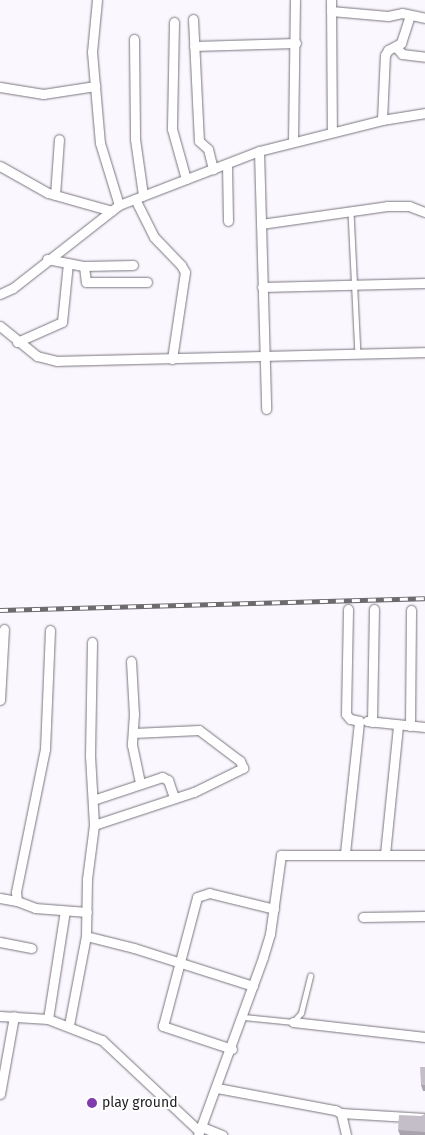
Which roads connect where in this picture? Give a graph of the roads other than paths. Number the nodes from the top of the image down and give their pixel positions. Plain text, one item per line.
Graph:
1 (96, 0) edge
2 (295, 0) edge
3 (331, 0) edge
4 (331, 12) junction
5 (410, 15) junction
6 (425, 18) edge
7 (193, 19) dead end
8 (174, 22) dead end
9 (134, 39) dead end
10 (296, 43) junction
11 (194, 46) junction
12 (396, 47) junction
13 (425, 58) edge
14 (95, 86) junction
15 (0, 87) edge
16 (425, 113) edge
17 (382, 120) junction
18 (332, 131) junction
19 (59, 139) dead end
20 (292, 141) junction
21 (259, 151) junction
22 (227, 164) junction
23 (0, 166) edge
24 (213, 169) junction
25 (186, 179) junction
26 (55, 195) junction
27 (139, 197) junction
28 (119, 205) junction
29 (112, 211) junction
30 (351, 211) junction
31 (425, 212) edge
32 (228, 221) dead end
33 (260, 224) junction
34 (47, 259) junction
35 (68, 263) junction
36 (84, 266) junction
37 (133, 266) dead end
38 (147, 282) dead end
39 (425, 283) edge
40 (354, 284) junction
41 (262, 287) junction
42 (0, 294) edge
43 (0, 326) edge
44 (17, 342) junction
45 (425, 352) edge
46 (358, 353) junction
47 (265, 357) junction
48 (172, 359) junction
49 (266, 409) dead end
50 (374, 609) dead end
51 (348, 610) dead end
52 (411, 610) dead end
53 (4, 629) dead end
54 (50, 630) dead end
55 (92, 642) dead end
56 (131, 661) dead end
57 (0, 700) edge
58 (359, 720) junction
59 (372, 722) junction
60 (398, 725) junction
61 (410, 726) junction
62 (425, 727) edge
63 (133, 732) junction
64 (140, 784) junction
65 (174, 797) junction
66 (94, 800) junction
67 (94, 825) junction
68 (345, 853) junction
69 (385, 854) junction
70 (425, 856) edge
71 (0, 898) edge
72 (17, 901) junction
73 (274, 908) junction
74 (65, 911) junction
75 (87, 912) junction
76 (425, 916) edge
77 (364, 917) dead end
78 (86, 936) junction
79 (0, 942) edge
80 (31, 948) dead end
81 (180, 962) junction
82 (310, 976) dead end
83 (253, 986) junction
84 (0, 1016) edge
85 (14, 1016) junction
86 (244, 1017) junction
87 (48, 1019) junction
88 (293, 1022) junction
89 (69, 1025) junction
90 (425, 1037) edge
91 (232, 1048) junction
92 (217, 1088) junction
93 (0, 1094) edge
94 (341, 1114) junction
95 (425, 1118) edge
96 (200, 1131) edge
97 (222, 1135) edge
98 (346, 1135) edge

1 - 14 street
2 - 10 street
3 - 4 street
4 - 5 street
4 - 18 street
5 - 6 street
5 - 12 street
7 - 11 street
8 - 25 street
9 - 27 street
10 - 11 street
10 - 20 street
11 - 24 street
12 - 13 street
12 - 17 street
14 - 15 street
14 - 28 street
16 - 17 street
17 - 18 street
18 - 20 street
19 - 26 street
20 - 21 street
21 - 22 street
21 - 33 street
22 - 24 street
22 - 32 street
23 - 26 street
24 - 25 street
25 - 27 street
26 - 29 street
27 - 28 street
27 - 48 street
28 - 29 street
29 - 34 street
30 - 31 street
30 - 33 street
30 - 40 lane
33 - 41 street
34 - 35 street
34 - 42 street
35 - 36 street
35 - 44 street
36 - 37 street
36 - 38 street
39 - 40 street
40 - 41 street
40 - 46 lane
41 - 47 street
43 - 44 street
44 - 48 street
45 - 46 street
46 - 47 street
47 - 48 street
47 - 49 street
50 - 59 street
51 - 58 street
52 - 61 street
53 - 57 street
54 - 72 street
55 - 66 street
56 - 63 street
58 - 59 street
58 - 68 street
59 - 60 street
60 - 61 street
60 - 69 street
61 - 62 street
63 - 64 street
63 - 65 street
64 - 65 street
64 - 66 street
65 - 67 street
66 - 67 street
67 - 75 street
68 - 69 street
68 - 73 street
69 - 70 street
71 - 72 street
72 - 74 street
73 - 81 street
73 - 83 street
74 - 75 street
74 - 87 street
75 - 78 street
76 - 77 street
78 - 81 street
78 - 89 street
79 - 80 street
81 - 83 street
81 - 91 street
82 - 88 lane
83 - 86 street
84 - 85 street
85 - 87 street
85 - 93 street
86 - 88 lane
86 - 91 street
87 - 89 street
88 - 90 street
89 - 96 street
91 - 92 street
92 - 94 street
92 - 96 street
94 - 95 street
94 - 98 street
96 - 97 street

